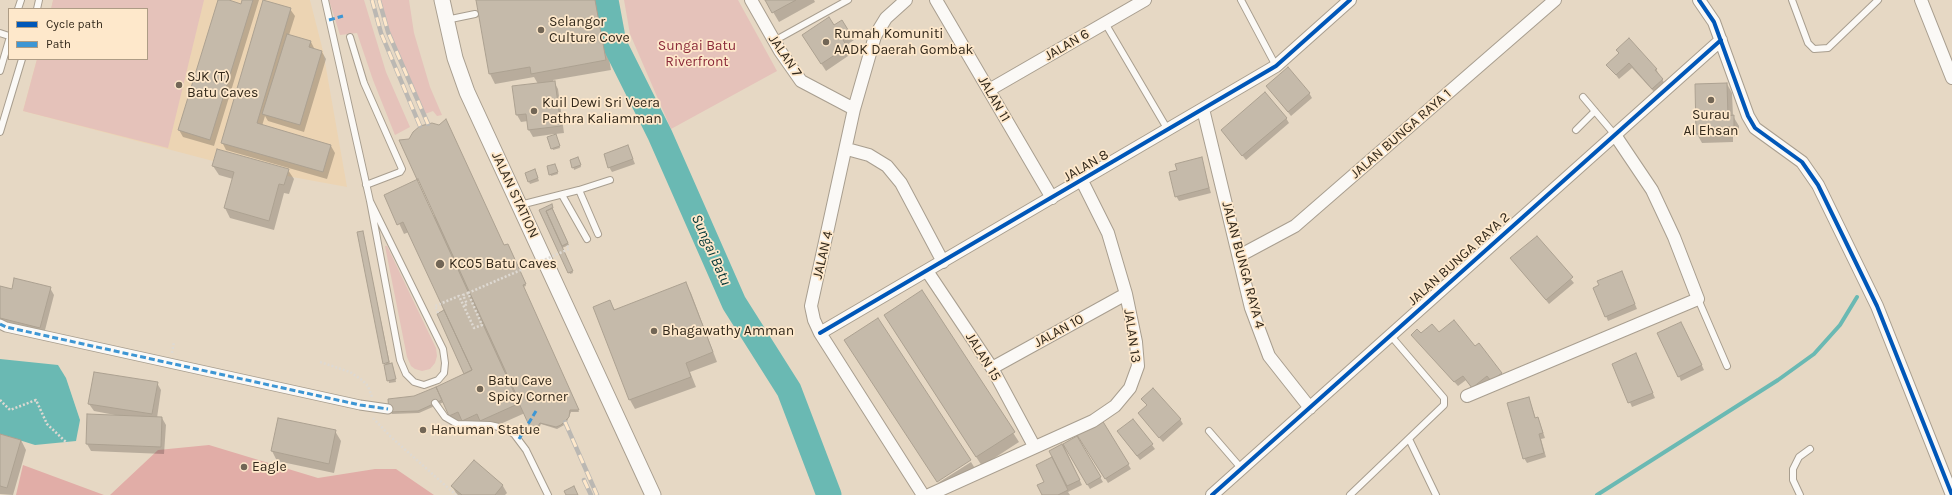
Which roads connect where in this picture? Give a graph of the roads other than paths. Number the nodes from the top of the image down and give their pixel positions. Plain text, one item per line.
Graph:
1 (325, 0) edge
2 (442, 0) edge
3 (751, 0) edge
4 (848, 0) edge
5 (906, 0) edge
6 (936, 0) edge
7 (1241, 0) edge
8 (1350, 0) edge
9 (1554, 0) edge
10 (1698, 0) edge
11 (1792, 0) edge
12 (1878, 0) edge
13 (1921, 0) edge
14 (1140, 1) edge
15 (475, 14) dead end
16 (446, 20) junction
17 (1105, 23) junction
18 (350, 37) dead end
19 (1721, 40) junction
20 (774, 41) junction
21 (8, 43) edge
22 (22, 60) edge
23 (1276, 66) junction
24 (0, 71) edge
25 (1952, 78) edge
26 (989, 90) junction
27 (1583, 97) dead end
28 (1202, 109) junction
29 (854, 110) junction
30 (1595, 111) junction
31 (1168, 130) junction
32 (1576, 130) dead end
33 (0, 132) edge
34 (1615, 135) junction
35 (847, 149) junction
36 (610, 180) dead end
37 (1082, 181) junction
38 (366, 185) junction
39 (579, 190) junction
40 (562, 194) junction
41 (1052, 198) junction
42 (370, 201) junction
43 (520, 205) junction
44 (598, 234) dead end
45 (587, 239) dead end
46 (1239, 256) junction
47 (943, 262) junction
48 (927, 271) junction
49 (1126, 294) junction
50 (1698, 298) junction
51 (0, 324) edge
52 (820, 332) junction
53 (1391, 336) junction
54 (1727, 366) dead end
55 (992, 368) junction
56 (1467, 396) dead end
57 (435, 403) dead end
58 (1310, 408) junction
59 (388, 409) dead end
60 (1209, 431) dead end
61 (1409, 439) junction
62 (1034, 446) junction
63 (1810, 449) dead end
64 (1241, 468) junction
65 (1952, 494) edge
66 (548, 495) edge
67 (652, 495) edge
68 (923, 495) edge
69 (929, 495) edge
70 (1212, 495) edge
71 (1350, 495) edge
72 (1436, 495) edge
73 (1800, 495) edge

1 - 38 lane
2 - 16 street, JALAN STATION
3 - 20 street, JALAN 7
4 - 20 lane
5 - 29 street, JALAN 4
6 - 26 street, JALAN 11
7 - 23 lane
8 - 23 street, JALAN 8
9 - 46 street, JALAN BUNGA RAYA 1
10 - 19 street
11 - 12 lane
13 - 25 street
14 - 17 street, JALAN 6
15 - 16 lane
16 - 43 street, JALAN STATION
17 - 26 street, JALAN 6
17 - 31 lane
18 - 38 lane
19 - 34 street, JALAN BUNGA RAYA 2
19 - 65 street
20 - 29 street, JALAN 7
21 - 24 lane
22 - 33 lane
23 - 28 street, JALAN 8
26 - 41 street, JALAN 11
27 - 30 lane
28 - 31 street, JALAN 8
28 - 46 street, JALAN BUNGA RAYA 4
29 - 35 street, JALAN 4
30 - 32 lane
30 - 34 lane
31 - 37 street, JALAN 8
34 - 50 street
34 - 53 street, JALAN BUNGA RAYA 2
35 - 47 street
35 - 52 street, JALAN 4
36 - 39 lane
37 - 41 street, JALAN 8
37 - 49 street, JALAN 13
38 - 42 lane
39 - 40 lane
39 - 44 lane
40 - 43 lane
40 - 45 lane
41 - 47 street, JALAN 8
42 - 42 lane
43 - 67 street, JALAN STATION
46 - 58 street, JALAN BUNGA RAYA 4
47 - 48 street, JALAN 8
48 - 52 street, JALAN 8
48 - 55 street, JALAN 15
49 - 55 street, JALAN 10
49 - 62 street, JALAN 13
50 - 54 lane
50 - 56 street
51 - 59 street
52 - 68 street, JALAN 4
53 - 58 street, JALAN BUNGA RAYA 2
53 - 61 lane
55 - 62 street, JALAN 15
57 - 66 lane
58 - 64 street, JALAN BUNGA RAYA 2
60 - 64 lane
61 - 71 lane
61 - 72 lane
62 - 69 street, JALAN 13
63 - 73 lane
64 - 70 street, JALAN BUNGA RAYA 2

